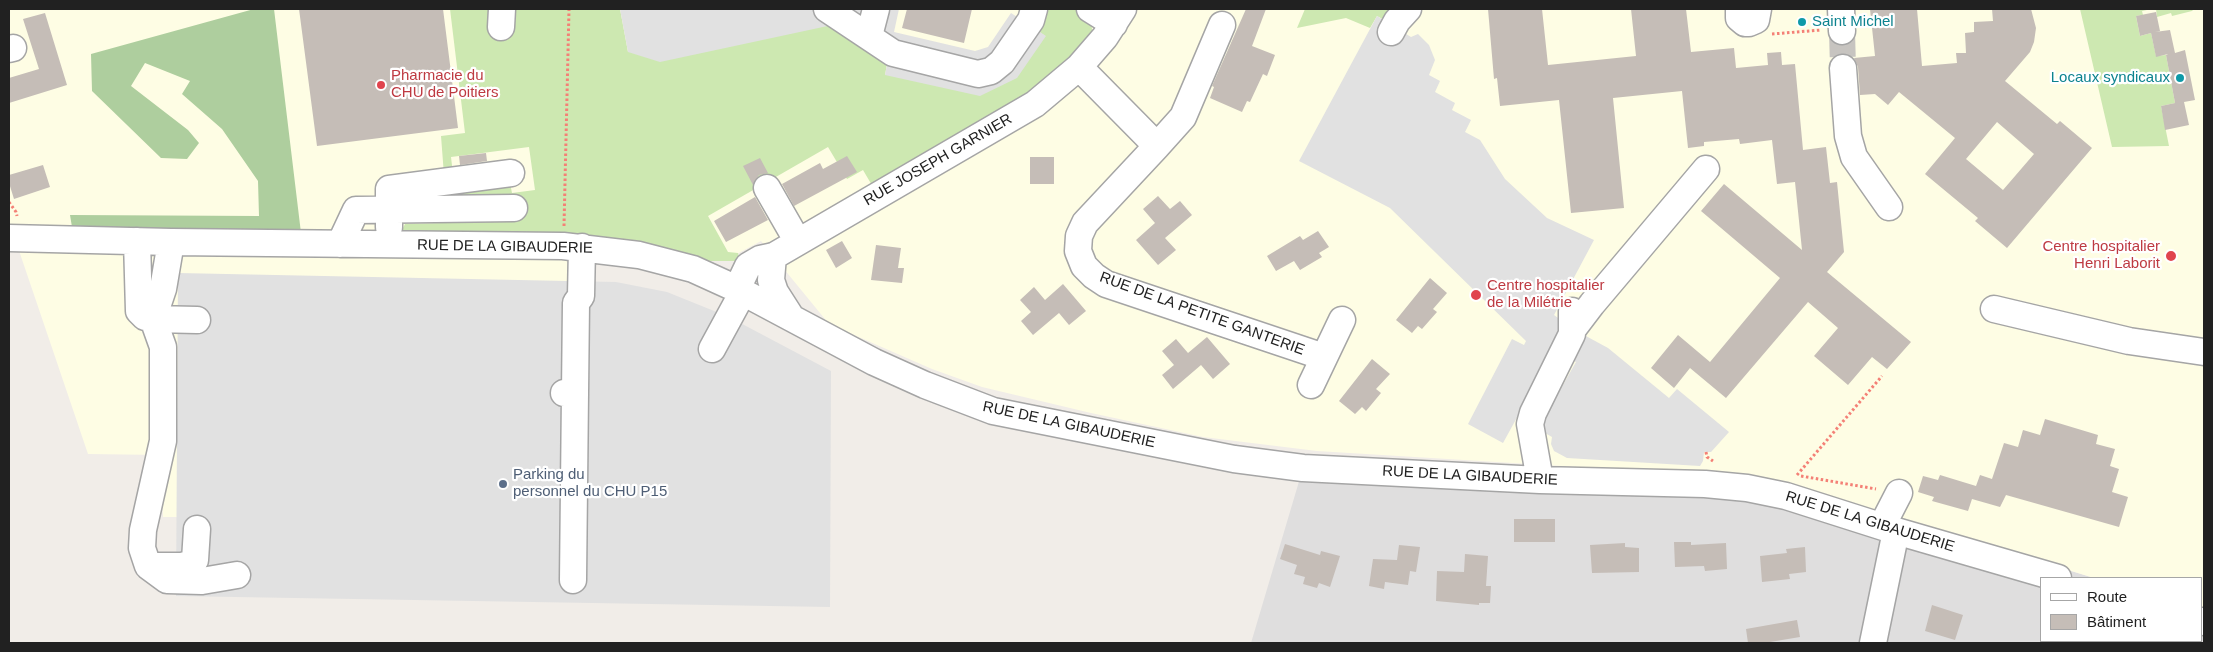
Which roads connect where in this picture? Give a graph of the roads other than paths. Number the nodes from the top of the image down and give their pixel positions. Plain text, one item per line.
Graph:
1 (807, 9) edge
2 (818, 9) edge
3 (827, 9) edge
4 (876, 9) edge
5 (1034, 9) edge
6 (1090, 9) edge
7 (1739, 9) edge
8 (1758, 9) edge
9 (1118, 16) edge
10 (1222, 25) dead end
11 (869, 36) junction
12 (1079, 67) junction
13 (1843, 68) tunnel mouth
14 (1156, 146) junction
15 (1706, 169) dead end
16 (511, 173) dead end
17 (767, 188) dead end
18 (1889, 207) dead end
19 (514, 208) dead end
20 (389, 210) junction
21 (9, 238) edge
22 (137, 241) junction
23 (171, 242) junction
24 (798, 242) junction
25 (340, 244) junction
26 (388, 245) junction
27 (582, 247) junction
28 (773, 256) junction
29 (744, 285) junction
30 (1571, 303) dead end
31 (1994, 309) dead end
32 (792, 318) junction
33 (176, 319) junction
34 (1342, 320) dead end
35 (1573, 329) junction
36 (712, 349) dead end
37 (2204, 352) edge
38 (1324, 358) junction
39 (1311, 386) dead end
40 (1540, 480) junction
41 (1899, 493) dead end
42 (197, 529) dead end
43 (1889, 529) junction
44 (148, 566) junction
45 (237, 575) dead end
46 (2055, 577) edge
47 (573, 580) dead end
48 (1873, 643) edge

1 - 2 street
3 - 11 street
4 - 11 street
5 - 11 street
6 - 9 street
7 - 8 street
9 - 12 street, RUE JOSEPH GARNIER
10 - 14 street, RUE DE LA PETITE GANTERIE
12 - 14 street
12 - 24 street, RUE JOSEPH GARNIER
13 - 18 street
14 - 38 street, RUE DE LA PETITE GANTERIE
15 - 35 street
16 - 20 street
17 - 24 street
19 - 20 street
20 - 25 street
20 - 26 street
21 - 22 street, RUE DE LA GIBAUDERIE
22 - 23 street, RUE DE LA GIBAUDERIE
22 - 33 street
23 - 25 street, RUE DE LA GIBAUDERIE
23 - 33 street
24 - 28 street, RUE JOSEPH GARNIER
25 - 26 street, RUE DE LA GIBAUDERIE
26 - 27 street, RUE DE LA GIBAUDERIE
27 - 29 street, RUE DE LA GIBAUDERIE
27 - 47 street
28 - 29 street, RUE JOSEPH GARNIER
28 - 32 street
29 - 32 street, RUE DE LA GIBAUDERIE
29 - 36 street
30 - 35 street
31 - 37 street
32 - 40 street, RUE DE LA GIBAUDERIE
33 - 44 street
34 - 38 street
35 - 40 street
38 - 39 street
40 - 43 street, RUE DE LA GIBAUDERIE
41 - 43 street
42 - 44 street
43 - 46 street, RUE DE LA GIBAUDERIE
43 - 48 street
44 - 45 street

